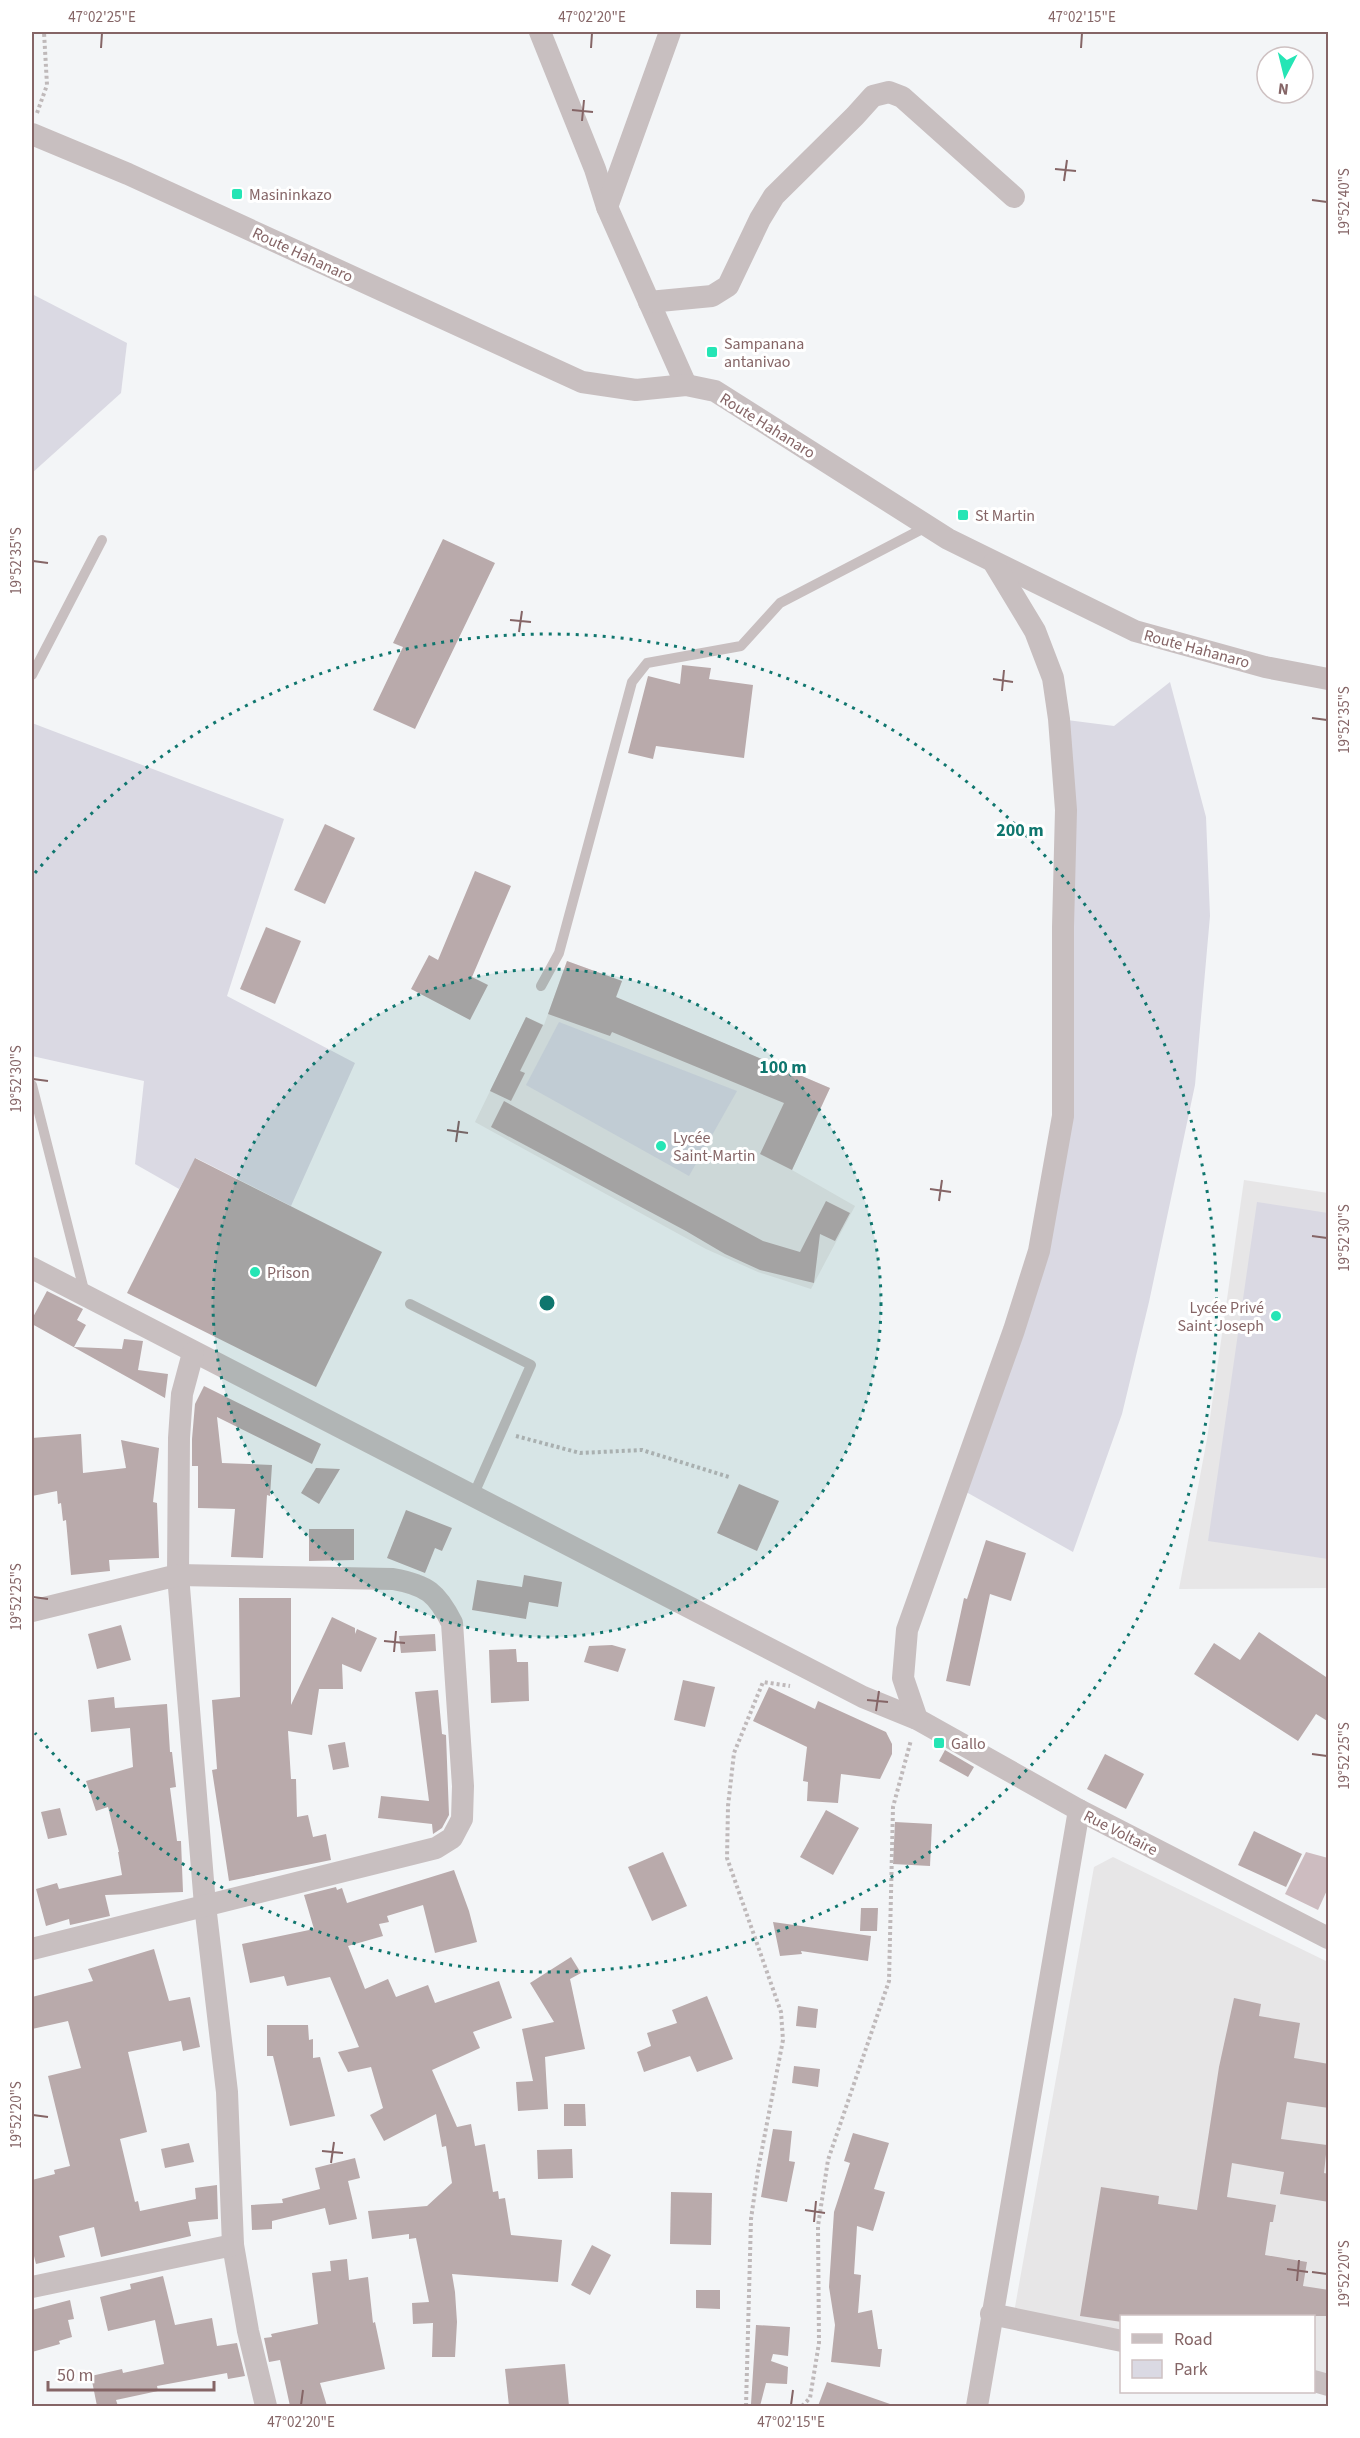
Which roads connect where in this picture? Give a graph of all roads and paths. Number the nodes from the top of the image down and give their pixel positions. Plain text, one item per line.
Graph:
1 (44, 32) edge
2 (540, 32) edge
3 (670, 32) edge
4 (33, 126) edge
5 (1014, 197) dead end
6 (607, 207) junction
7 (649, 302) junction
8 (686, 385) junction
9 (928, 526) junction
10 (102, 540) dead end
11 (994, 563) junction
12 (32, 675) edge
13 (1329, 679) edge
14 (541, 986) dead end
15 (32, 1085) edge
16 (32, 1268) edge
17 (85, 1294) junction
18 (410, 1304) dead end
19 (193, 1353) junction
20 (501, 1432) junction
21 (729, 1477) dead end
22 (473, 1497) junction
23 (178, 1575) junction
24 (32, 1611) edge
25 (796, 1687) dead end
26 (917, 1719) junction
27 (1079, 1810) junction
28 (205, 1905) junction
29 (1329, 1938) edge
30 (32, 1949) edge
31 (233, 2245) junction
32 (32, 2287) edge
33 (991, 2314) junction
34 (1120, 2341) edge
35 (266, 2406) edge
36 (746, 2406) edge
37 (802, 2406) edge
38 (977, 2406) edge

1 - 4 path
2 - 6 street
3 - 6 street
4 - 8 street, Route Hahanaro
5 - 7 street
6 - 7 street
7 - 8 street
8 - 9 street, Route Hahanaro
9 - 11 street, Route Hahanaro
9 - 14 lane
10 - 12 lane
11 - 13 street, Route Hahanaro
11 - 26 street
15 - 17 lane
16 - 17 street, Rue Voltaire
17 - 19 street, Rue Voltaire
18 - 20 lane
19 - 22 street, Rue Voltaire
19 - 23 street
20 - 21 path
20 - 22 lane
22 - 26 street, Rue Voltaire
23 - 24 street
23 - 28 street
23 - 28 street
25 - 36 path
26 - 27 street, Rue Voltaire
26 - 37 path
27 - 29 street, Rue Voltaire
27 - 33 street
28 - 30 street
28 - 31 street
31 - 32 street
31 - 35 street
33 - 34 street
33 - 38 street

